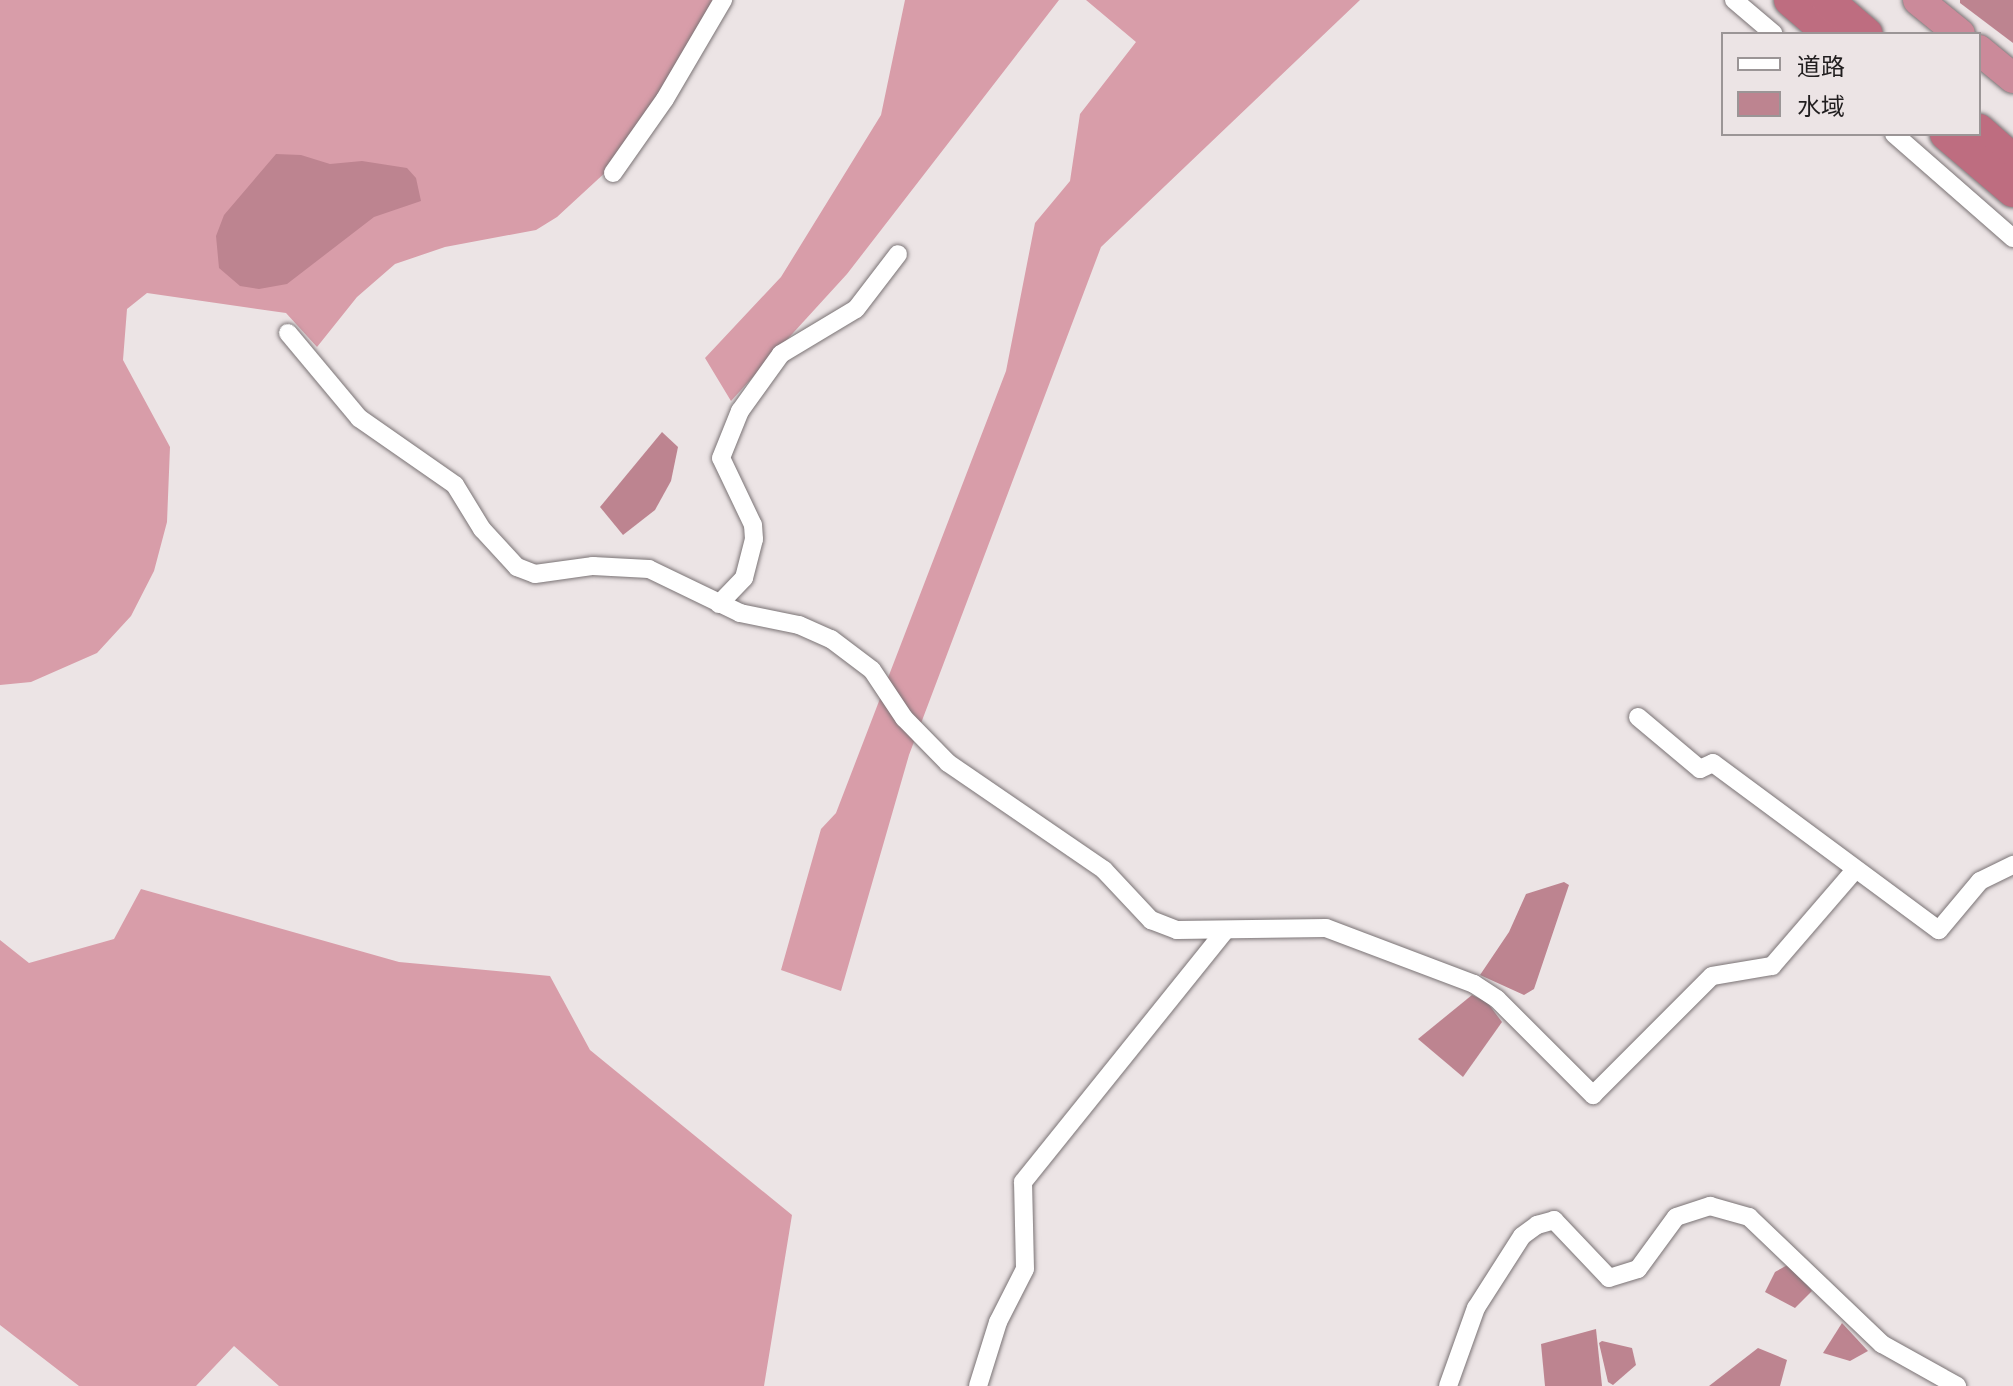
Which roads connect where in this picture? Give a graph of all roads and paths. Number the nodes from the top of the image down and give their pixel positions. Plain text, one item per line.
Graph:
1 (723, 0) edge
2 (1734, 0) edge
3 (1790, 0) edge
4 (1827, 0) edge
5 (1918, 0) edge
6 (1772, 32) edge
7 (1828, 32) edge
8 (1865, 32) edge
9 (1958, 32) edge
10 (1981, 52) edge
11 (2013, 78) edge
12 (1981, 132) edge
13 (1896, 136) edge
14 (1948, 136) edge
15 (2013, 160) edge
16 (613, 173) dead end
17 (2013, 191) edge
18 (2013, 238) edge
19 (898, 254) dead end
20 (288, 333) dead end
21 (719, 604) junction
22 (1638, 717) dead end
23 (2013, 865) edge
24 (1854, 871) junction
25 (1225, 931) junction
26 (978, 1386) edge
27 (1448, 1386) edge
28 (1957, 1386) edge

1 - 16 street
2 - 6 street
3 - 7 highway
4 - 8 highway
5 - 9 highway
10 - 11 highway
12 - 15 highway
13 - 18 street
14 - 17 highway
19 - 21 street
20 - 21 street
21 - 25 street
22 - 24 street
23 - 24 street
24 - 25 street
25 - 26 street
27 - 28 street

